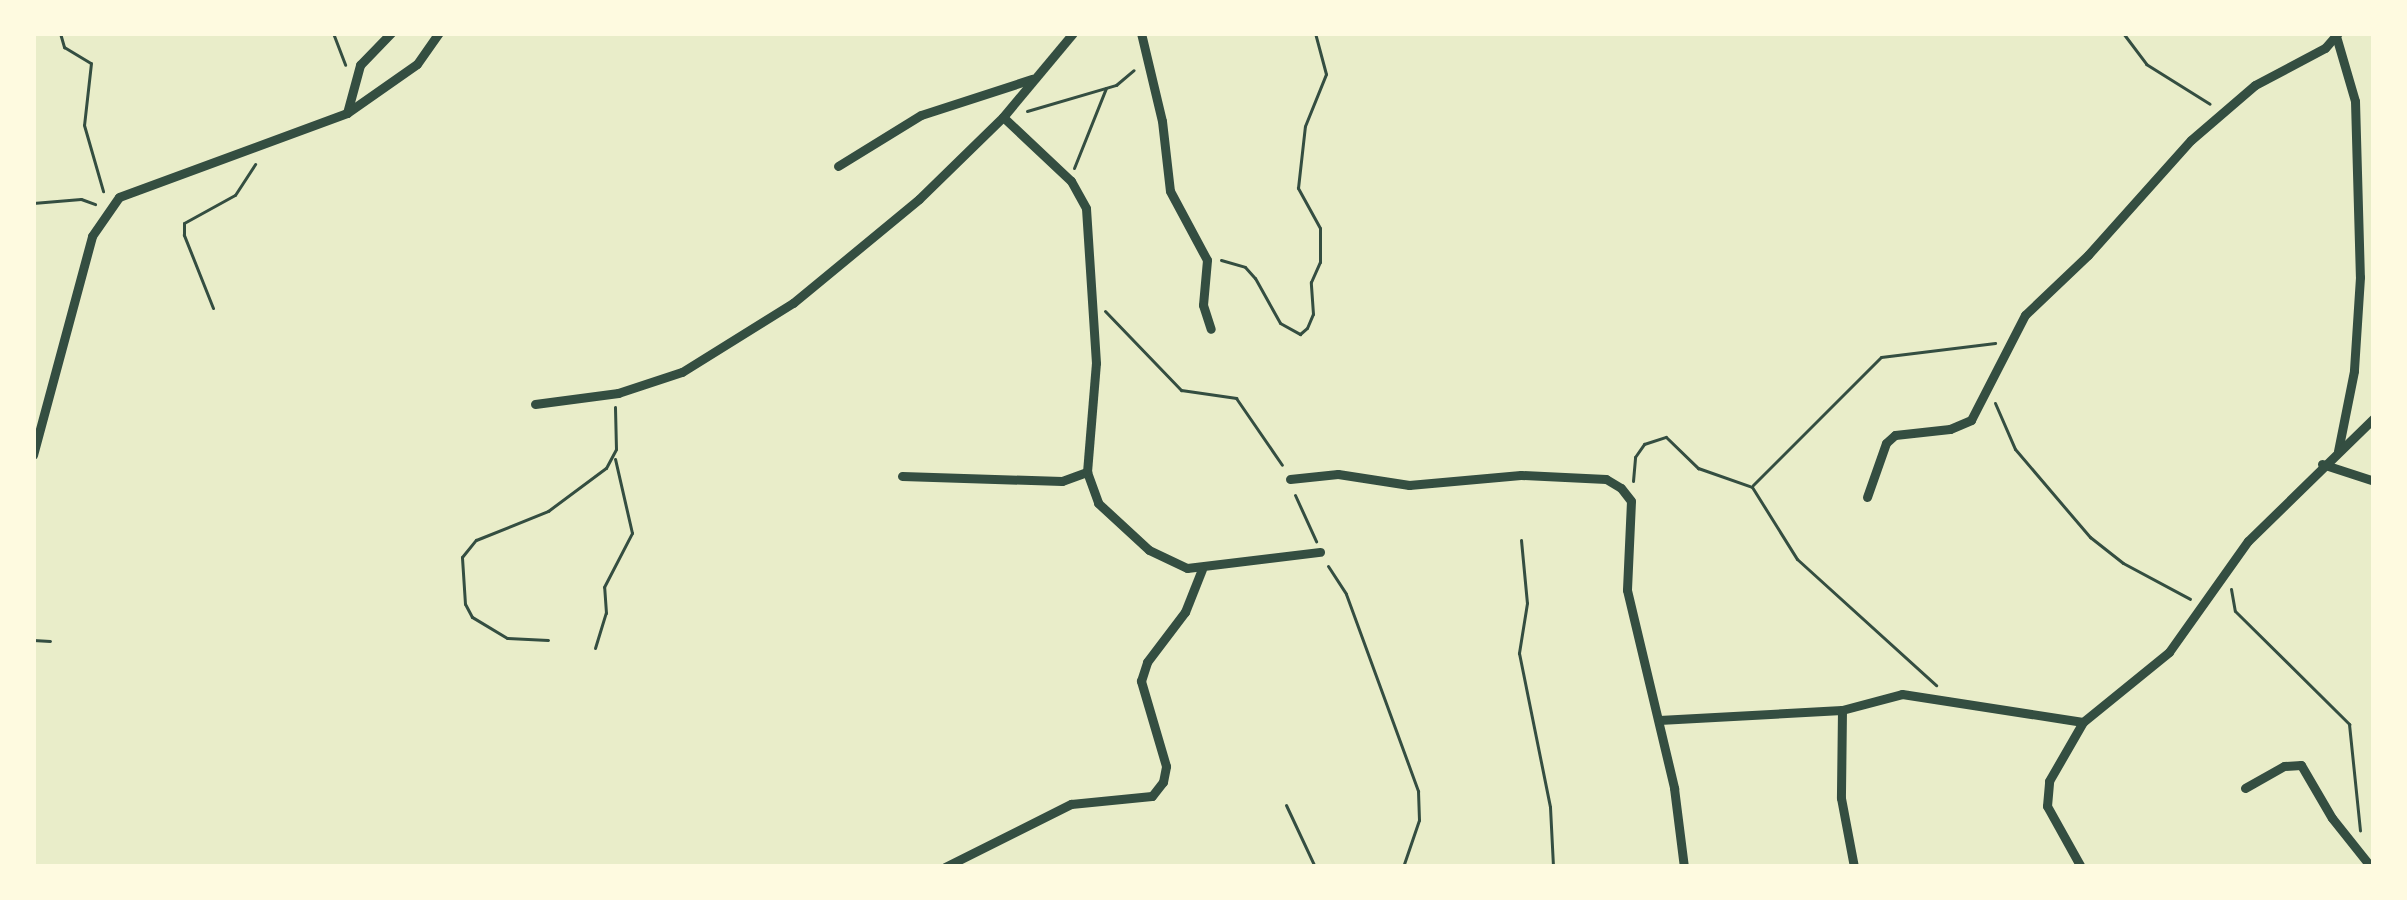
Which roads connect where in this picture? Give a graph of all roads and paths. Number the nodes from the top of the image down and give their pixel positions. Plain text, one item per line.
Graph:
1 (60, 33) edge
2 (333, 33) edge
3 (391, 33) edge
4 (439, 33) edge
5 (1073, 33) edge
6 (1141, 33) edge
7 (1315, 33) edge
8 (2123, 33) edge
9 (2337, 34) edge
10 (1144, 60) junction
11 (1037, 77) junction
12 (352, 85) junction
13 (1106, 88) junction
14 (2221, 112) junction
15 (347, 113) junction
16 (1003, 117) junction
17 (261, 146) junction
18 (838, 166) dead end
19 (1071, 181) junction
20 (33, 203) edge
21 (109, 208) junction
22 (1207, 260) junction
23 (213, 308) dead end
24 (1210, 329) dead end
25 (2006, 342) junction
26 (1990, 384) junction
27 (618, 393) junction
28 (535, 404) dead end
29 (2374, 418) edge
30 (2338, 451) junction
31 (33, 455) edge
32 (615, 457) junction
33 (2322, 464) junction
34 (1087, 472) junction
35 (902, 476) dead end
36 (1290, 479) dead end
37 (2374, 481) edge
38 (1752, 487) junction
39 (1867, 497) dead end
40 (1631, 501) junction
41 (1521, 541) dead end
42 (1320, 552) dead end
43 (1202, 569) junction
44 (2229, 569) junction
45 (2205, 608) junction
46 (33, 640) edge
47 (50, 640) dead end
48 (548, 640) dead end
49 (595, 648) dead end
50 (1950, 699) junction
51 (1842, 710) junction
52 (1659, 720) junction
53 (2083, 722) junction
54 (2246, 788) dead end
55 (1286, 805) dead end
56 (2361, 855) junction
57 (945, 867) edge
58 (1316, 867) edge
59 (1553, 867) edge
60 (1684, 867) edge
61 (1854, 867) edge
62 (2081, 867) edge
63 (2371, 867) edge

1 - 21 path
2 - 12 path
3 - 12 street
4 - 15 street
5 - 11 street
6 - 10 street
7 - 22 path
8 - 14 path
9 - 14 street
9 - 30 street
10 - 13 path
10 - 22 street
11 - 16 street
11 - 18 street
12 - 15 street
13 - 16 path
13 - 19 path
14 - 25 street
15 - 17 street
16 - 19 street
16 - 27 street
17 - 21 street
17 - 23 path
19 - 34 street
20 - 21 path
21 - 31 street
22 - 24 street
25 - 26 street
25 - 38 path
26 - 39 street
26 - 45 path
27 - 28 street
27 - 32 path
29 - 30 street
30 - 33 street
32 - 48 path
32 - 49 path
33 - 37 street
33 - 44 street
34 - 35 street
34 - 43 street
36 - 40 street
38 - 40 path
38 - 50 path
40 - 52 street
41 - 59 path
42 - 43 street
43 - 57 street
44 - 45 street
44 - 56 path
45 - 53 street
46 - 47 path
50 - 51 street
50 - 53 street
51 - 52 street
51 - 61 street
52 - 60 street
53 - 62 street
54 - 56 street
55 - 58 path
56 - 63 street

